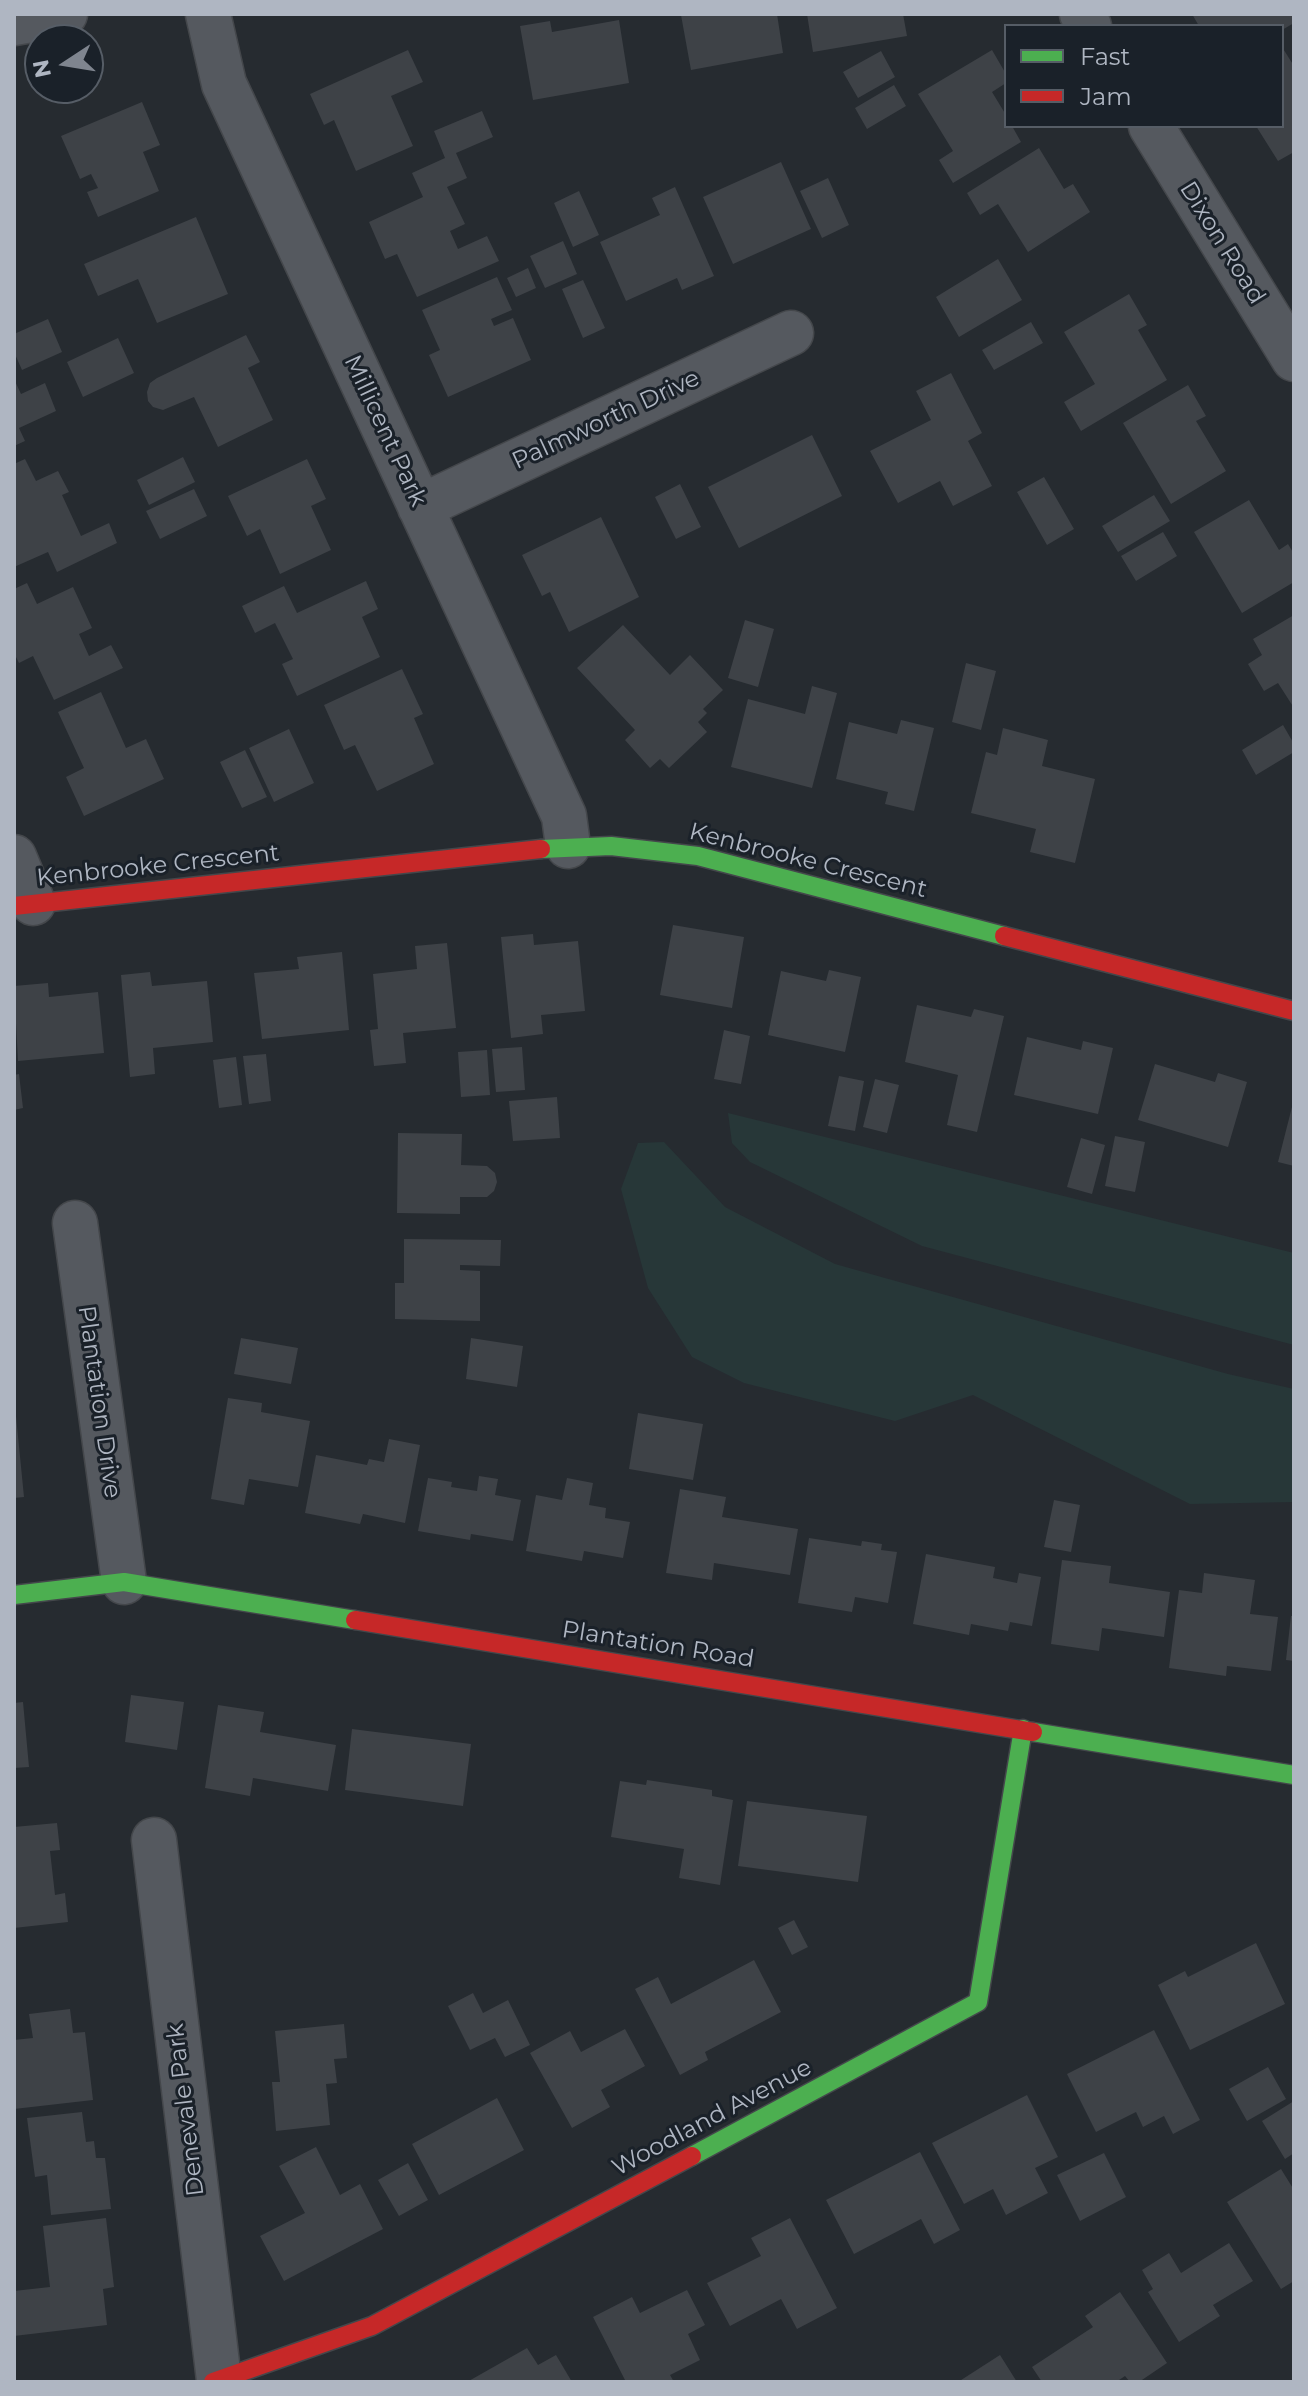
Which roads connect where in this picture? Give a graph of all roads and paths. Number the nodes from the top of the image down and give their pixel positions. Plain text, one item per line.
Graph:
1 (65, 14) edge
2 (208, 14) edge
3 (14, 23) edge
4 (1152, 128) edge
5 (791, 333) dead end
6 (1294, 359) edge
7 (420, 507) junction
8 (568, 846) junction
9 (14, 857) edge
10 (23, 904) edge
11 (1294, 1011) edge
12 (75, 1223) dead end
13 (124, 1582) junction
14 (14, 1595) edge
15 (1023, 1729) junction
16 (1294, 1775) edge
17 (154, 1840) dead end
18 (216, 2381) edge

1 - 3 street
2 - 7 street, Millicent Park
4 - 6 street, Dixon Road
5 - 7 street, Palmworth Drive
7 - 8 street, Millicent Park
8 - 10 street, Kenbrooke Crescent
8 - 11 street, Kenbrooke Crescent
9 - 10 street
12 - 13 street, Plantation Drive
13 - 14 street, Plantation Road
13 - 15 street, Plantation Road
15 - 16 street, Plantation Road
15 - 18 street, Woodland Avenue
17 - 18 street, Denevale Park

